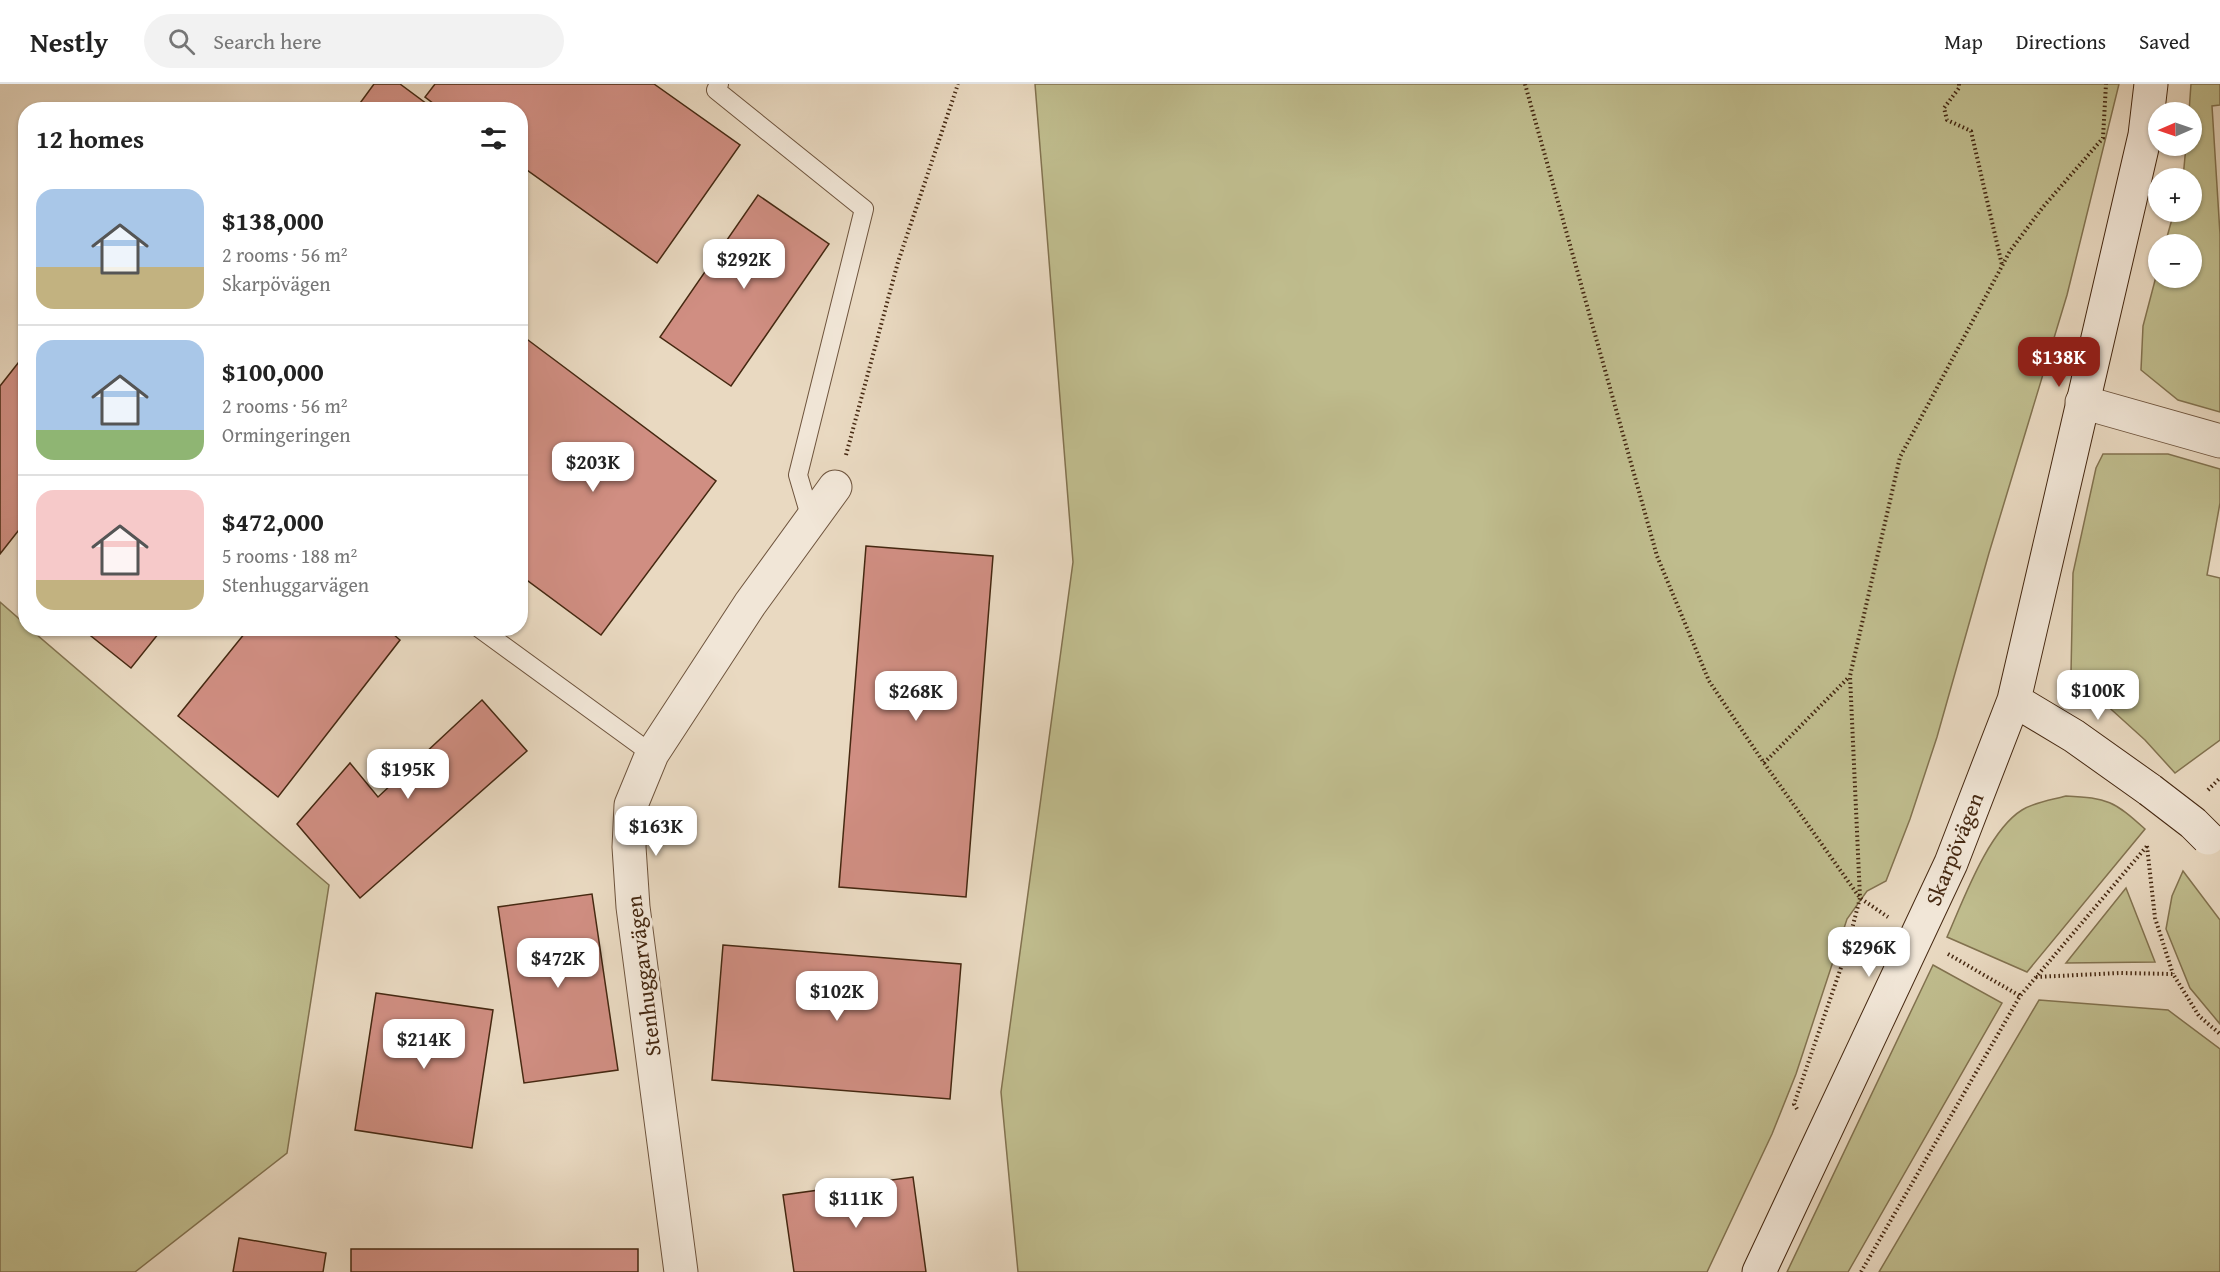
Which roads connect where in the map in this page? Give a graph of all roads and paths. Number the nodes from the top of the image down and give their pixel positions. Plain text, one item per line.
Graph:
1 (719, 84) edge
2 (958, 84) edge
3 (1525, 84) edge
4 (1959, 84) edge
5 (2106, 84) edge
6 (2151, 84) edge
7 (2002, 265) junction
8 (2082, 402) junction
9 (2220, 441) edge
10 (835, 487) joint
11 (811, 519) junction
12 (490, 636) edge
13 (1850, 676) junction
14 (2014, 700) junction
15 (652, 754) junction
16 (1764, 763) junction
17 (2214, 844) edge
18 (1860, 898) junction
19 (1888, 917) dead end
20 (1940, 950) dead end
21 (2174, 974) junction
22 (2035, 977) junction
23 (2020, 996) junction
24 (2220, 1034) edge
25 (1817, 1149) junction
26 (681, 1272) edge
27 (1758, 1272) edge
28 (1861, 1272) edge

1 - 11 lane
2 - 10 path
3 - 16 path
4 - 7 path
5 - 7 path
6 - 8 street, Skarpövägen
7 - 13 path
8 - 9 street
8 - 14 street, Skarpövägen
10 - 11 street, Stenhuggarvägen
11 - 15 street, Stenhuggarvägen
12 - 15 lane
13 - 16 path
13 - 18 path
14 - 17 street, bridge
14 - 25 street, Skarpövägen
15 - 26 street, Stenhuggarvägen
16 - 18 path
18 - 19 path
18 - 25 path
20 - 23 path
21 - 22 path
21 - 22 path
21 - 24 path
22 - 23 path
23 - 28 path
25 - 27 street, Skarpövägen

